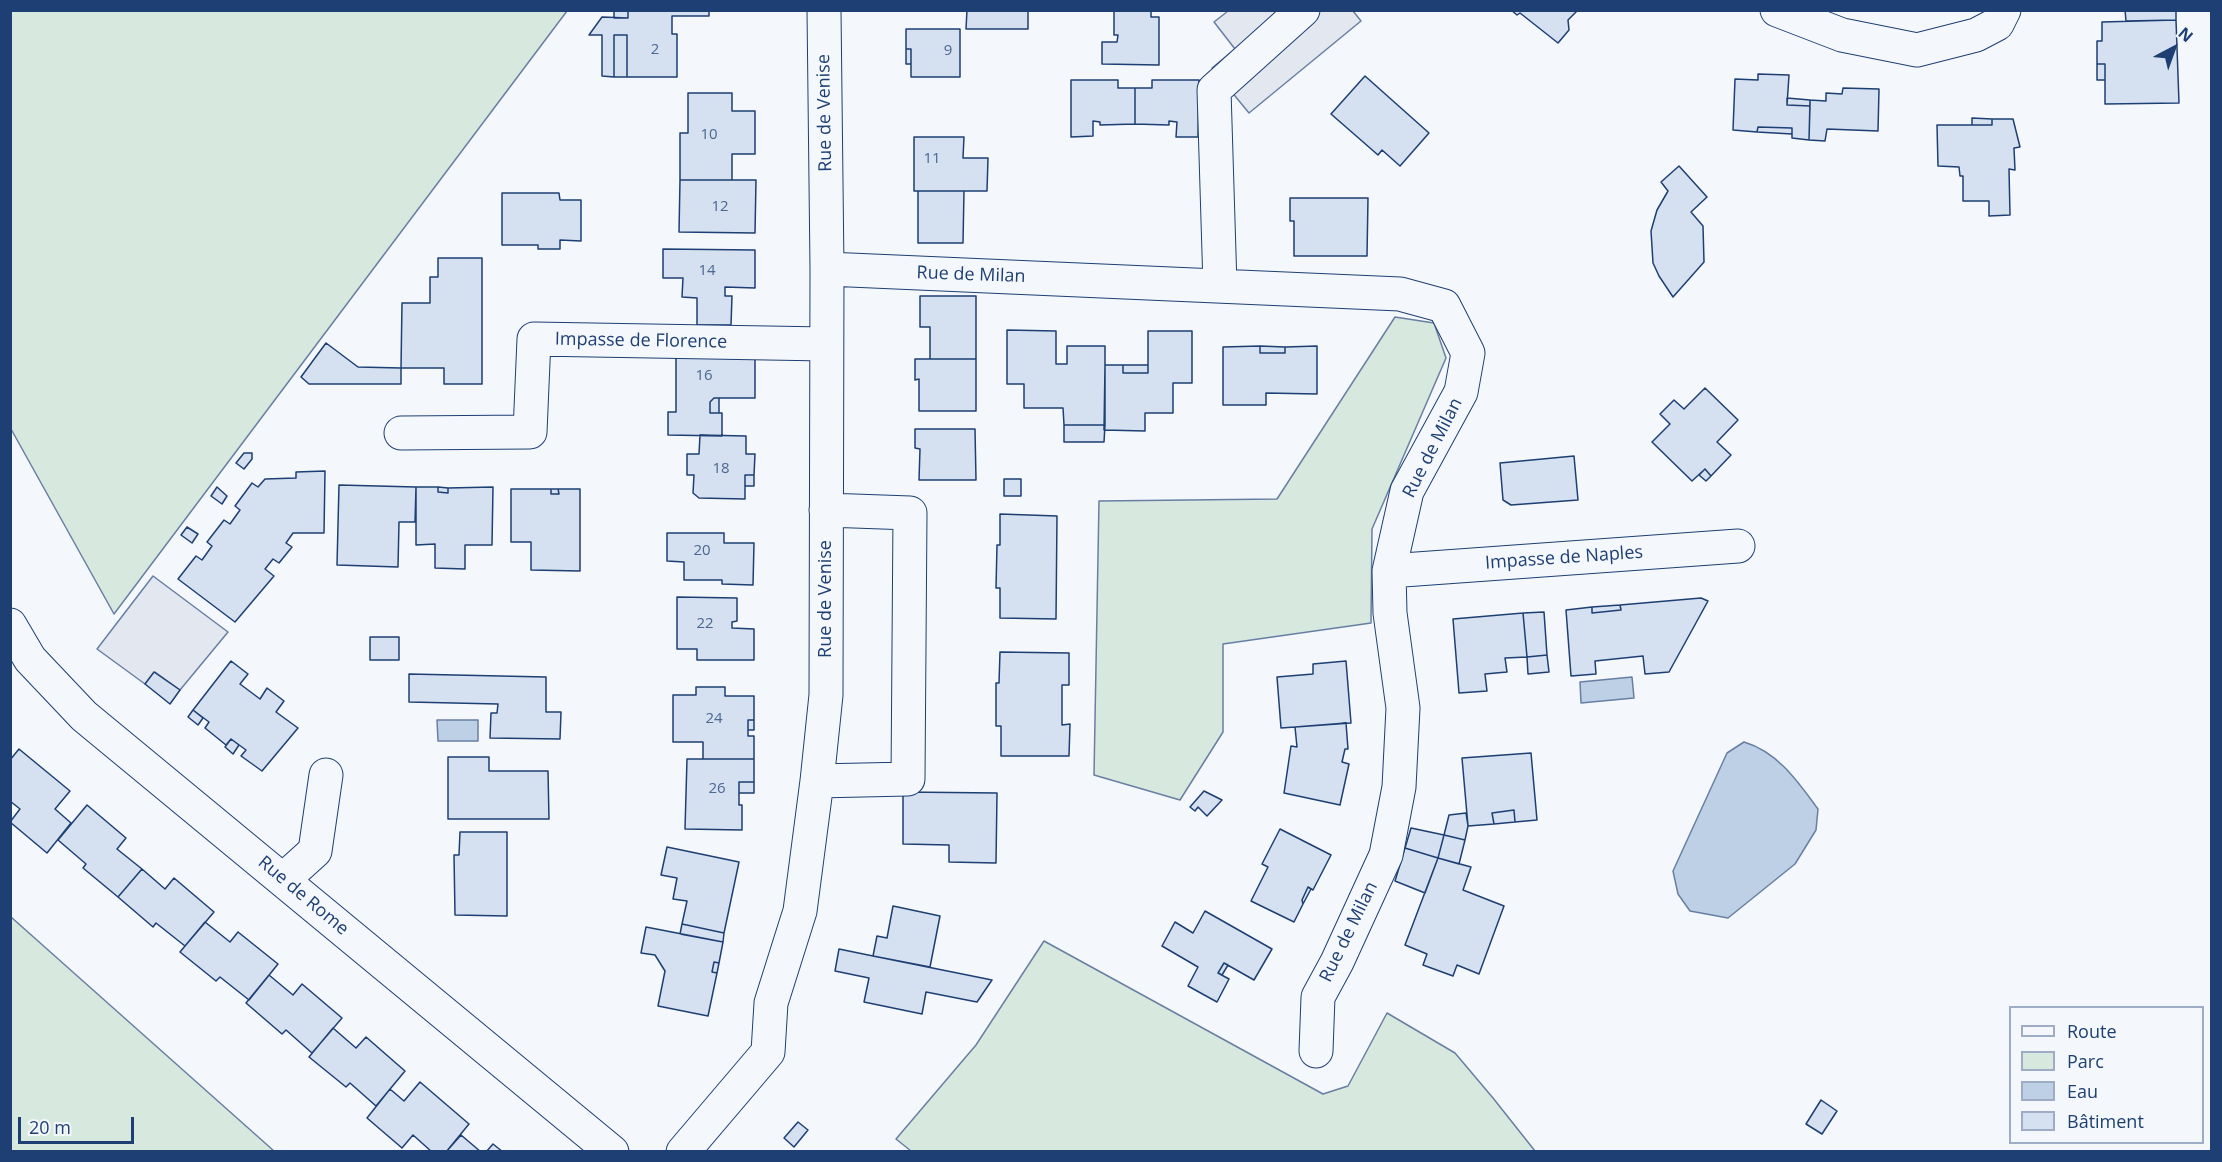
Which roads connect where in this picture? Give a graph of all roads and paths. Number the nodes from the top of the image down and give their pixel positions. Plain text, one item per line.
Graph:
1 (824, 10) edge
2 (1303, 10) edge
3 (1777, 10) edge
4 (2004, 10) edge
5 (827, 269) junction
6 (1220, 286) junction
7 (826, 344) junction
8 (401, 433) dead end
9 (826, 510) junction
10 (1738, 546) dead end
11 (1389, 571) junction
12 (10, 625) edge
13 (326, 775) dead end
14 (817, 781) junction
15 (284, 880) junction
16 (1316, 1051) dead end
17 (612, 1152) edge
18 (683, 1152) edge

1 - 5 street, Rue de Venise
2 - 6 street
3 - 4 street
5 - 6 street, Rue de Milan
5 - 7 street, Rue de Venise
6 - 11 street, Rue de Milan
7 - 8 street, Impasse de Florence
7 - 9 street, Rue de Venise
9 - 14 street, Rue de Venise
9 - 14 street
10 - 11 street, Impasse de Naples
11 - 16 street, Rue de Milan
12 - 15 street, Rue de Rome
13 - 15 street
14 - 18 street, Rue de Venise
15 - 17 street, Rue de Rome

